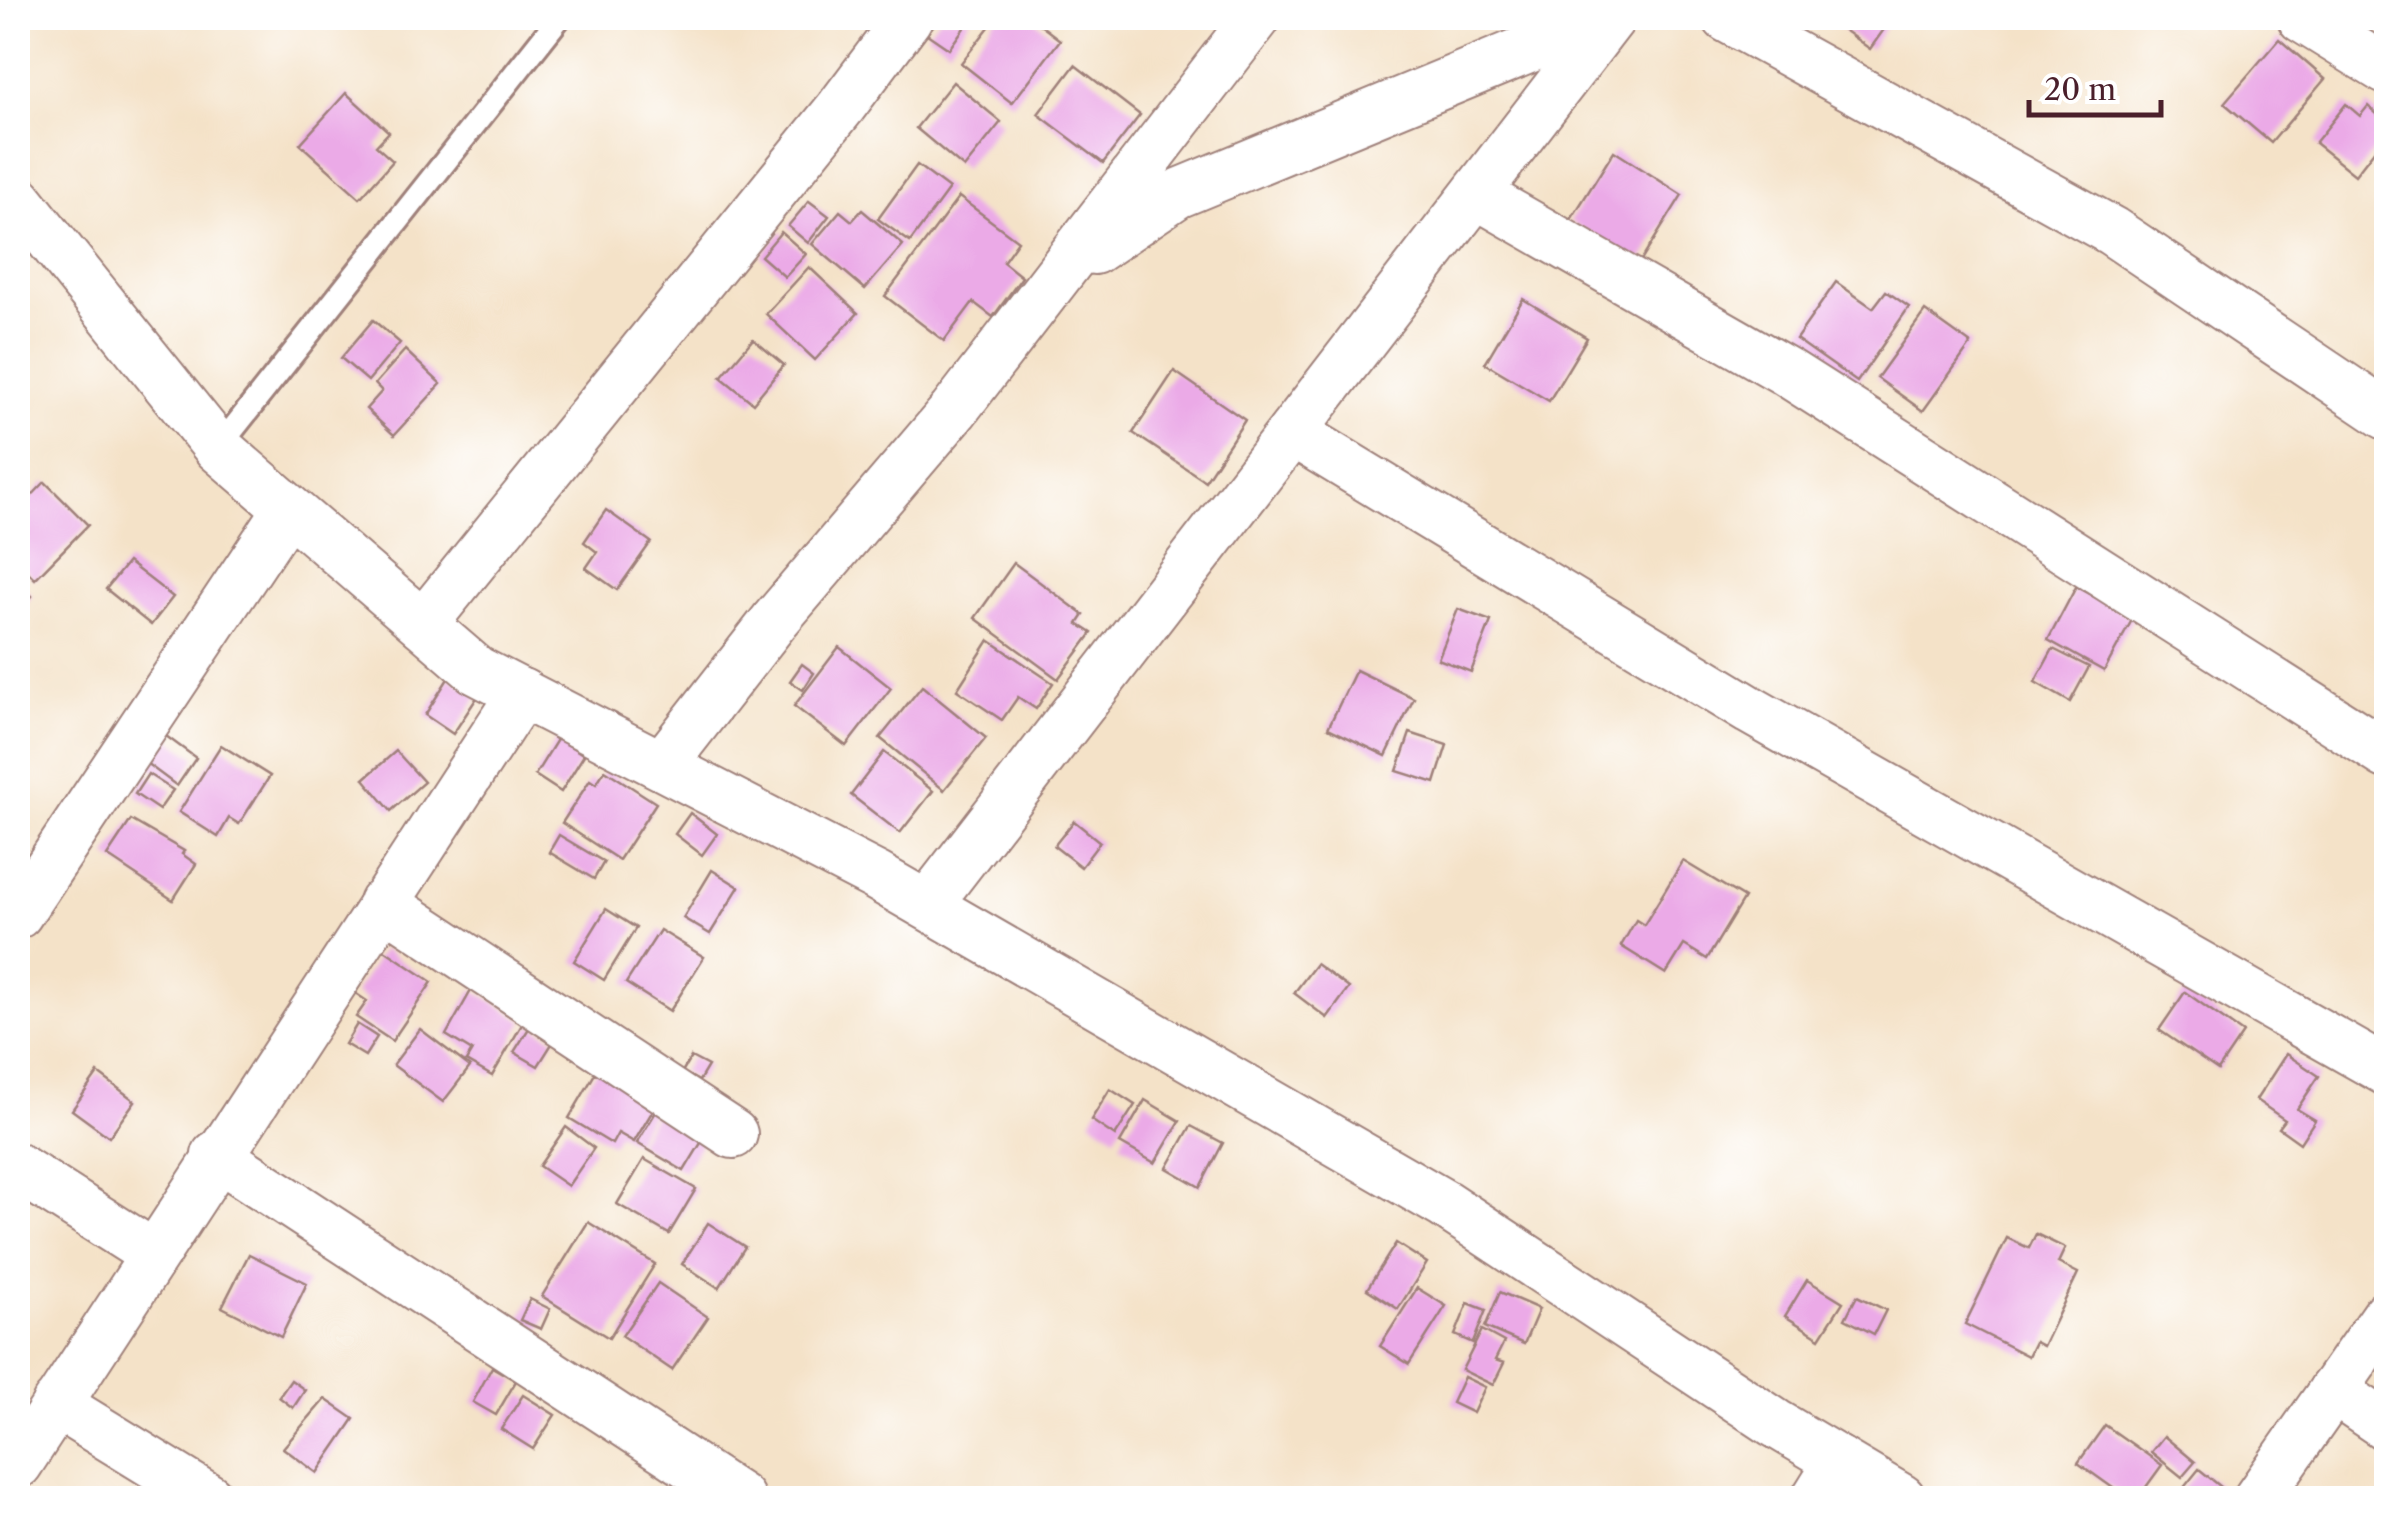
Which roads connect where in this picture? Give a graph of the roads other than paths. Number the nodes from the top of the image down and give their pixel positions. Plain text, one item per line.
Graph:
1 (559, 18) edge
2 (908, 18) edge
3 (1256, 18) edge
4 (1603, 18) edge
5 (1611, 18) edge
6 (1726, 18) edge
7 (2302, 18) edge
8 (2386, 70) edge
9 (1476, 194) junction
10 (18, 199) edge
11 (1068, 263) junction
12 (2386, 415) edge
13 (1292, 432) junction
14 (218, 448) junction
15 (288, 509) junction
16 (423, 624) junction
17 (522, 694) junction
18 (2386, 754) edge
19 (662, 765) junction
20 (382, 903) junction
21 (927, 905) junction
22 (18, 914) edge
23 (2386, 1071) edge
24 (733, 1134) dead end
25 (216, 1155) junction
26 (18, 1168) edge
27 (153, 1254) junction
28 (2386, 1316) edge
29 (2334, 1390) junction
30 (56, 1404) junction
31 (2386, 1426) edge
32 (18, 1464) edge
33 (1828, 1480) edge
34 (209, 1498) edge
35 (740, 1498) edge
36 (1901, 1498) edge
37 (2258, 1498) edge

1 - 14 lane
2 - 16 street
3 - 11 street
4 - 11 street
5 - 9 street
6 - 12 street
7 - 8 street
9 - 13 street
9 - 18 street
10 - 14 street
11 - 19 street
13 - 21 street
13 - 23 street
14 - 15 street
15 - 16 street
15 - 22 street
16 - 17 street
17 - 19 street
17 - 20 street
19 - 21 street
20 - 24 street
20 - 25 street
21 - 33 street
25 - 27 street
25 - 35 street
26 - 27 street
27 - 30 street
28 - 29 street
29 - 31 street
29 - 37 street
30 - 32 street
30 - 34 street
33 - 36 street

